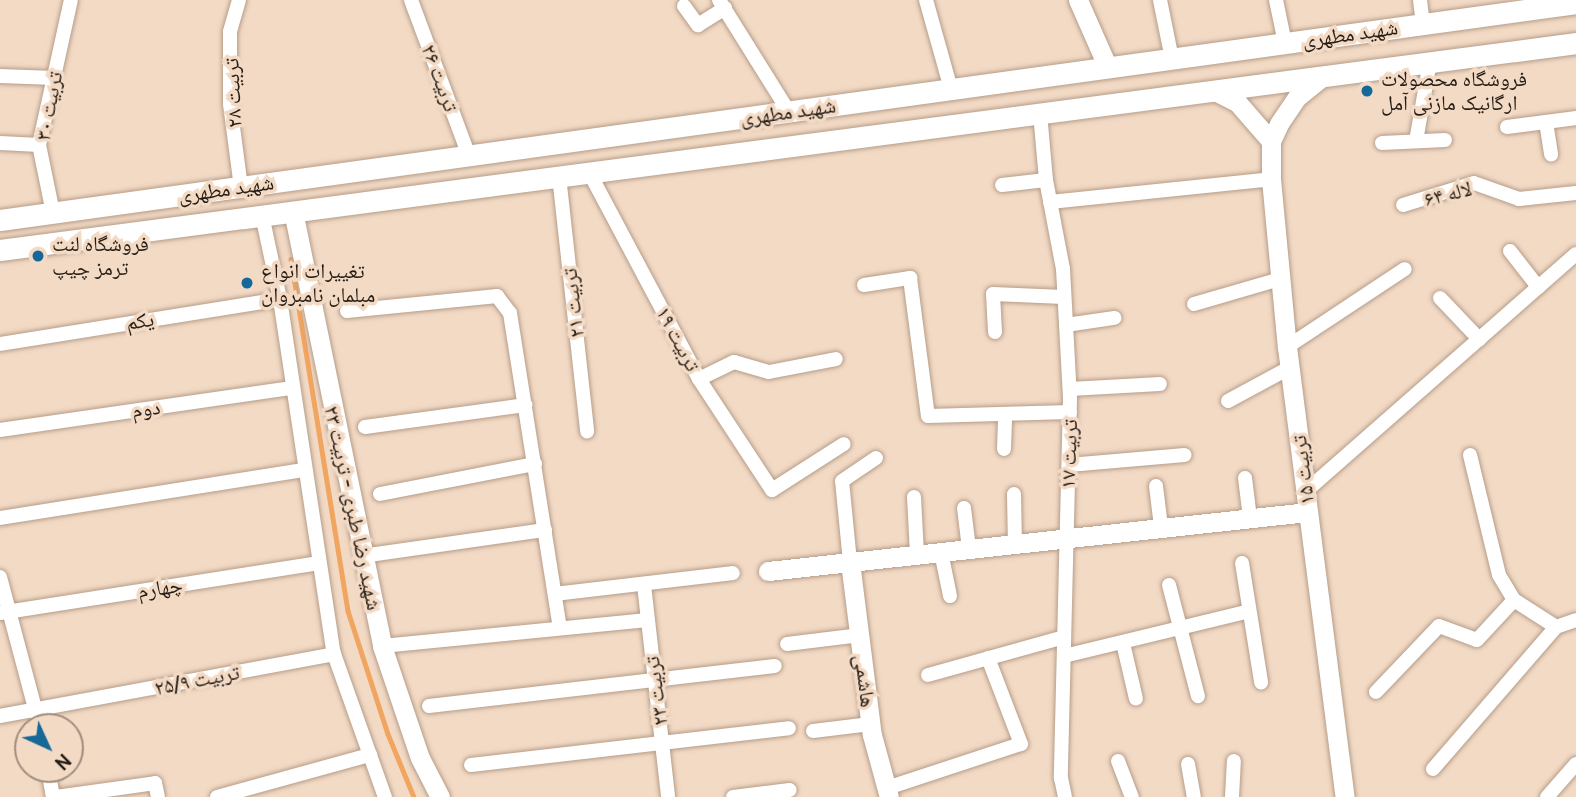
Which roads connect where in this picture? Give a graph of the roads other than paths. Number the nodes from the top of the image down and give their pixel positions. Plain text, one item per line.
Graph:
1 (71, 0) edge
2 (239, 0) edge
3 (411, 0) edge
4 (926, 0) edge
5 (1078, 0) edge
6 (1160, 0) edge
7 (1276, 0) edge
8 (1420, 0) edge
9 (1576, 3) edge
10 (722, 4) edge
11 (684, 6) dead end
12 (1488, 8) edge
13 (1423, 24) junction
14 (1285, 43) junction
15 (1576, 43) edge
16 (1172, 59) junction
17 (1430, 62) junction
18 (1108, 68) junction
19 (0, 76) edge
20 (1323, 76) junction
21 (54, 78) junction
22 (951, 89) junction
23 (1213, 90) junction
24 (789, 111) junction
25 (1040, 113) junction
26 (1576, 118) edge
27 (1546, 122) junction
28 (688, 125) junction
29 (1507, 127) dead end
30 (1446, 140) dead end
31 (1271, 141) junction
32 (1416, 141) junction
33 (1382, 143) dead end
34 (0, 144) edge
35 (39, 145) junction
36 (1550, 155) dead end
37 (468, 156) junction
38 (692, 159) junction
39 (589, 172) junction
40 (559, 176) junction
41 (1271, 179) junction
42 (1046, 180) junction
43 (1002, 185) dead end
44 (241, 187) junction
45 (1576, 193) edge
46 (1050, 202) junction
47 (1403, 205) dead end
48 (293, 211) junction
49 (53, 213) junction
50 (262, 215) junction
51 (0, 220) edge
52 (0, 250) edge
53 (1510, 251) dead end
54 (1575, 255) edge
55 (1405, 269) dead end
56 (1280, 279) junction
57 (864, 285) dead end
58 (1538, 286) junction
59 (1064, 297) junction
60 (1440, 298) dead end
61 (280, 299) junction
62 (1194, 304) dead end
63 (346, 311) dead end
64 (1114, 318) dead end
65 (1066, 325) junction
66 (995, 332) dead end
67 (1479, 339) junction
68 (0, 344) edge
69 (1287, 347) junction
70 (836, 359) dead end
71 (1291, 368) junction
72 (699, 379) junction
73 (1160, 384) dead end
74 (292, 388) junction
75 (1070, 389) junction
76 (1227, 401) dead end
77 (526, 405) junction
78 (1070, 412) junction
79 (1005, 414) junction
80 (365, 427) dead end
81 (0, 430) edge
82 (587, 431) dead end
83 (844, 444) dead end
84 (1004, 449) dead end
85 (1185, 455) dead end
86 (1470, 455) dead end
87 (876, 458) dead end
88 (535, 464) junction
89 (1069, 465) junction
90 (304, 470) junction
91 (1245, 478) dead end
92 (1156, 486) dead end
93 (1306, 491) junction
94 (380, 494) dead end
95 (1014, 494) dead end
96 (914, 498) dead end
97 (964, 508) dead end
98 (1308, 512) junction
99 (0, 518) edge
100 (1250, 519) junction
101 (1161, 527) junction
102 (545, 530) junction
103 (1067, 538) junction
104 (1015, 544) junction
105 (969, 549) junction
106 (941, 552) junction
107 (917, 555) junction
108 (362, 556) junction
109 (850, 562) junction
110 (319, 563) junction
111 (1242, 563) dead end
112 (768, 571) dead end
113 (733, 573) dead end
114 (0, 577) edge
115 (644, 585) junction
116 (1169, 585) dead end
117 (555, 594) junction
118 (950, 596) dead end
119 (1514, 600) junction
120 (5, 612) edge
121 (1246, 612) junction
122 (648, 620) junction
123 (1576, 620) edge
124 (1556, 627) junction
125 (560, 628) junction
126 (1180, 629) junction
127 (860, 635) junction
128 (1064, 636) junction
129 (1123, 643) junction
130 (787, 644) dead end
131 (382, 646) junction
132 (334, 654) junction
133 (1064, 656) junction
134 (988, 658) junction
135 (775, 666) dead end
136 (928, 675) dead end
137 (655, 680) junction
138 (1261, 682) dead end
139 (1376, 692) dead end
140 (1198, 696) dead end
141 (1136, 699) dead end
142 (429, 706) dead end
143 (37, 710) junction
144 (38, 713) edge
145 (0, 716) edge
146 (871, 724) junction
147 (789, 728) dead end
148 (813, 731) dead end
149 (662, 743) junction
150 (370, 755) junction
151 (1118, 761) dead end
152 (1234, 761) dead end
153 (1188, 764) dead end
154 (1576, 764) edge
155 (471, 765) dead end
156 (1433, 769) dead end
157 (790, 790) dead end
158 (888, 792) edge
159 (55, 797) edge
160 (158, 797) edge
161 (217, 797) edge
162 (385, 797) edge
163 (440, 797) edge
164 (668, 797) edge
165 (733, 797) edge
166 (1065, 797) edge
167 (1132, 797) edge
168 (1194, 797) edge
169 (1232, 797) edge
170 (1345, 797) edge
171 (1547, 797) edge

1 - 21 street, تربیت ۳۰
2 - 44 street, تربیت ۲۸
3 - 37 street, تربیت ۲۶
4 - 22 street
5 - 18 street
6 - 16 street
7 - 14 street
8 - 13 street
9 - 12 main road, شهید مطهری
10 - 11 street
10 - 24 street
12 - 13 main road, شهید مطهری
13 - 14 main road, شهید مطهری
14 - 16 main road, شهید مطهری
15 - 17 main road, شهید مطهری
16 - 18 main road, شهید مطهری
17 - 20 main road, شهید مطهری
17 - 32 street
18 - 22 main road, شهید مطهری
19 - 21 street
20 - 23 main road, شهید مطهری
20 - 31 street
21 - 35 street, تربیت ۳۰
22 - 24 main road, شهید مطهری
23 - 25 main road, شهید مطهری
23 - 31 street
24 - 28 main road, شهید مطهری
25 - 38 main road, شهید مطهری
25 - 42 street, تربیت ۱۷
26 - 27 street
27 - 29 street
27 - 36 street
28 - 37 main road, شهید مطهری
28 - 38 main road
30 - 32 street
31 - 41 street, تربیت ۱۵
32 - 33 street
34 - 35 street
35 - 49 street, تربیت ۳۰
37 - 44 main road, شهید مطهری
38 - 39 main road, شهید مطهری
39 - 40 main road, شهید مطهری
39 - 72 street, تربیت ۱۹
40 - 48 main road, شهید مطهری
40 - 82 street, تربیت ۲۱
41 - 46 street
41 - 56 street, تربیت ۱۵
42 - 43 street
42 - 46 street, تربیت ۱۷
44 - 49 main road, شهید مطهری
45 - 47 street, لاله ۶۴
46 - 59 street, تربیت ۱۷
48 - 50 main road, شهید مطهری
48 - 108 street, شهید رضا طبری - تربیت ۲۳
49 - 51 main road, شهید مطهری
50 - 52 main road, شهید مطهری
50 - 61 street
53 - 58 street
54 - 58 street
55 - 69 street
56 - 62 street
56 - 69 street, تربیت ۱۵
57 - 79 street
58 - 67 street
59 - 65 street, تربیت ۱۷
59 - 66 street
60 - 67 street
61 - 68 street, یکم
61 - 74 street
63 - 77 street
64 - 65 street
65 - 75 street, تربیت ۱۷
67 - 93 street
69 - 71 street, تربیت ۱۵
70 - 72 street, تربیت ۱۹
71 - 76 street
71 - 93 street, تربیت ۱۵
72 - 83 street
73 - 75 street
74 - 81 street, دوم
74 - 90 street
75 - 78 street, تربیت ۱۷
77 - 80 street
77 - 88 street
78 - 79 street
78 - 89 street, تربیت ۱۷
79 - 84 street
85 - 89 street
86 - 119 street
87 - 109 street
88 - 94 street
88 - 102 street
89 - 103 street, تربیت ۱۷
90 - 99 street
90 - 110 street
91 - 100 street
92 - 101 street
93 - 98 street, تربیت ۱۵
95 - 104 street
96 - 107 street
97 - 105 street
98 - 100 street
98 - 170 street, تربیت ۱۵
100 - 101 street
101 - 103 street
102 - 108 street
102 - 117 street
103 - 104 street
103 - 128 street, تربیت ۱۷
104 - 105 street
105 - 106 street
106 - 107 street
106 - 118 street
107 - 109 street
108 - 131 street, شهید رضا طبری - تربیت ۲۳
109 - 112 street
109 - 127 street, هاشمی
110 - 120 street, چهارم
110 - 132 street
111 - 121 street
113 - 115 street
114 - 120 street
115 - 117 street
115 - 122 street, تربیت ۲۳
116 - 126 street
117 - 125 street
119 - 124 street
119 - 139 street
120 - 143 street
121 - 126 street
121 - 138 street
122 - 125 street
122 - 137 street, تربیت ۲۳
123 - 124 street
124 - 156 street
125 - 131 street
126 - 129 street
126 - 140 street
127 - 130 street
127 - 146 street, هاشمی
128 - 133 street, تربیت ۱۷
128 - 134 street
129 - 133 street
129 - 141 street
131 - 163 street, شهید رضا طبری - تربیت ۲۳
132 - 143 street, تربیت ۲۵/۹
132 - 150 street
133 - 166 street, تربیت ۱۷
134 - 136 street
134 - 158 street
135 - 137 street
137 - 142 street
137 - 149 street, تربیت ۲۳
143 - 144 street
143 - 145 street, تربیت ۲۵/۹
146 - 148 street
146 - 158 street, هاشمی
147 - 149 street
149 - 155 street
149 - 164 street, تربیت ۲۳
150 - 161 street
150 - 162 street
151 - 167 street
152 - 169 street
153 - 168 street
154 - 171 street
157 - 165 street
159 - 160 street

